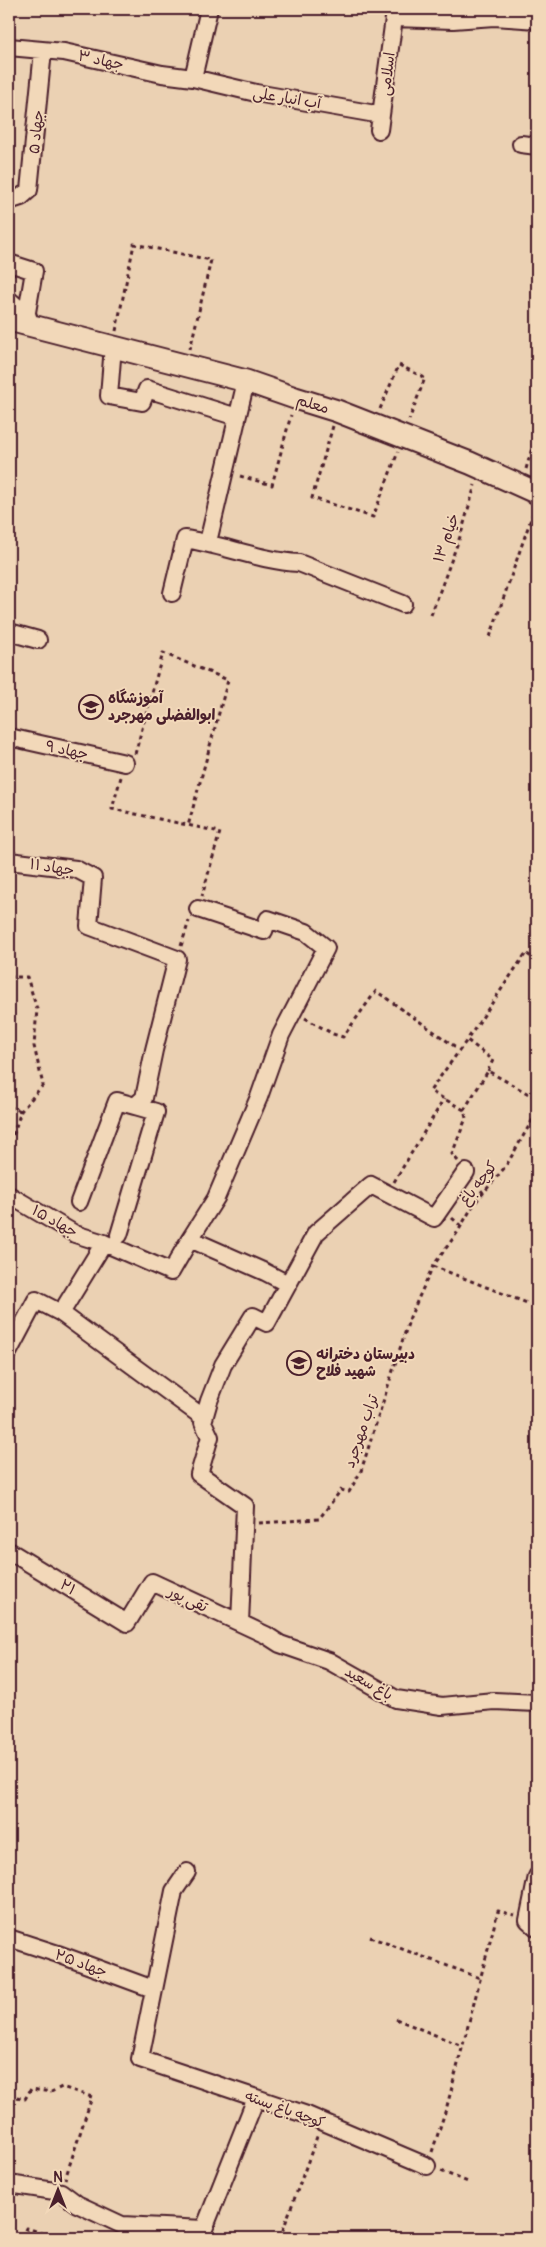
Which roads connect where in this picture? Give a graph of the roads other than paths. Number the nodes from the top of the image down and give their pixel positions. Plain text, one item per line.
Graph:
1 (209, 9) edge
2 (418, 14) edge
3 (527, 16) edge
4 (9, 47) edge
5 (44, 51) junction
6 (193, 78) junction
7 (380, 122) joint
8 (9, 201) edge
9 (9, 263) edge
10 (9, 303) edge
11 (20, 319) edge
12 (9, 335) edge
13 (113, 346) junction
14 (246, 381) junction
15 (237, 417) junction
16 (529, 490) edge
17 (208, 542) junction
18 (172, 593) dead end
19 (403, 604) dead end
20 (9, 632) edge
21 (38, 640) dead end
22 (9, 737) edge
23 (125, 762) road end
24 (9, 861) edge
25 (198, 908) road end
26 (135, 1106) junction
27 (466, 1172) road end
28 (9, 1195) edge
29 (79, 1202) dead end
30 (119, 1235) dead end
31 (190, 1238) junction
32 (104, 1244) junction
33 (288, 1284) junction
34 (61, 1313) junction
35 (9, 1351) edge
36 (204, 1418) junction
37 (9, 1551) edge
38 (127, 1623) joint
39 (240, 1623) junction
40 (537, 1703) edge
41 (187, 1872) dead end
42 (537, 1876) edge
43 (533, 1924) edge
44 (9, 1938) edge
45 (153, 1990) junction
46 (256, 2098) junction
47 (427, 2166) road end
48 (9, 2184) edge

1 - 6 street
2 - 3 street
2 - 7 street, اسلامی
4 - 5 street, جهاد ۳
5 - 6 street, جهاد ۳
5 - 8 street, جهاد ۵
6 - 7 street, آب انبار علی
9 - 11 street
10 - 11 main road
11 - 12 main road
11 - 13 main road, معلم
13 - 14 main road, معلم
13 - 15 street
14 - 15 street
14 - 16 main road, معلم
15 - 17 street
17 - 18 street
17 - 19 street
20 - 21 street
22 - 23 street, جهاد ۹
24 - 26 street, جهاد ۱۱
25 - 31 street
26 - 29 street
26 - 30 street
27 - 33 street
28 - 32 street, جهاد ۱۵
31 - 32 street, جهاد ۱۵
31 - 33 street
32 - 34 street
33 - 36 street
34 - 35 street
34 - 36 street
36 - 39 street
37 - 38 street, ۲۱
38 - 39 street, تقی پور
39 - 40 street, باغ سعید
41 - 45 street
42 - 43 street
44 - 45 street, جهاد ۲۵
45 - 46 street, کوچه باغ پسته
46 - 47 street, کوچه باغ پسته
46 - 48 street

